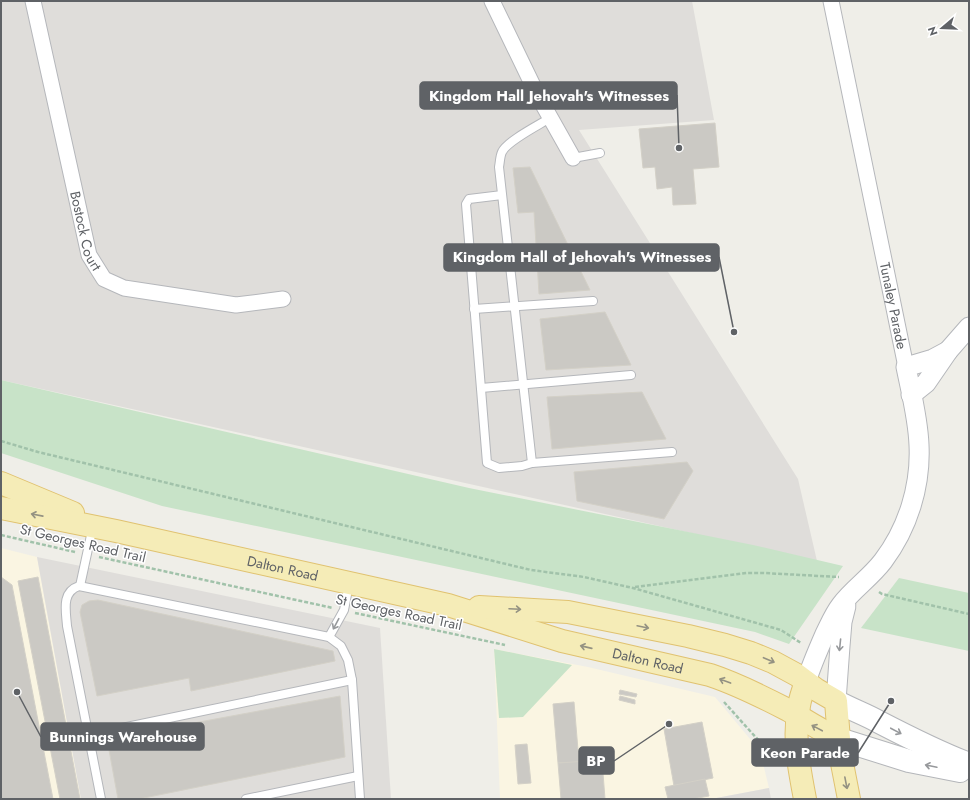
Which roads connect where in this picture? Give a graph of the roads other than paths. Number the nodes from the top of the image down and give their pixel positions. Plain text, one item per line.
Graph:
1 (33, 1) edge
2 (492, 1) edge
3 (831, 1) edge
4 (550, 118) junction
5 (600, 153) dead end
6 (573, 158) joint
7 (502, 195) junction
8 (283, 299) dead end
9 (593, 301) dead end
10 (514, 306) junction
11 (474, 309) junction
12 (969, 327) edge
13 (948, 351) junction
14 (906, 367) junction
15 (631, 375) dead end
16 (523, 385) junction
17 (481, 388) junction
18 (911, 395) junction
19 (672, 452) dead end
20 (532, 463) junction
21 (1, 475) edge
22 (1, 483) edge
23 (21, 491) junction
24 (1, 508) edge
25 (94, 524) junction
26 (349, 583) junction
27 (80, 586) junction
28 (851, 593) junction
29 (448, 605) junction
30 (329, 638) junction
31 (352, 680) junction
32 (806, 682) junction
33 (836, 701) junction
34 (797, 716) junction
35 (88, 735) junction
36 (839, 739) junction
37 (969, 764) edge
38 (969, 772) edge
39 (358, 776) junction
40 (101, 799) edge
41 (246, 799) edge
42 (360, 799) edge
43 (805, 799) edge
44 (849, 799) edge

1 - 8 street, Bostock Court
2 - 4 street
3 - 14 street, Tunaley Parade
4 - 6 street
4 - 7 lane
5 - 6 lane
7 - 10 lane
7 - 11 lane
9 - 10 lane
10 - 11 lane
10 - 16 lane
11 - 17 lane
12 - 13 street
13 - 14 street
13 - 18 street
14 - 18 street, Tunaley Parade
15 - 16 lane
16 - 17 lane
16 - 20 lane
17 - 20 lane
18 - 28 street, Tunaley Parade
19 - 20 lane
21 - 23 lane
22 - 23 main road, Dalton Road
23 - 25 main road, Dalton Road
25 -> 24 main road, Dalton Road
25 - 26 main road, Dalton Road
25 - 27 lane
26 - 29 main road, Dalton Road
26 -> 30 lane
27 - 30 lane
27 - 35 lane
28 - 32 street, Tunaley Parade
28 -> 33 street
29 -> 32 main road, Dalton Road
34 -> 29 main road, Dalton Road
30 - 31 lane
31 - 35 lane
31 - 39 lane
32 - 33 main road, Dalton Road
32 - 34 main road
33 - 36 main road
33 -> 37 main road
36 -> 34 main road, Dalton Road
34 - 43 main road
35 - 40 lane
38 -> 36 main road
36 -> 44 main road
39 - 41 lane
39 - 42 lane

